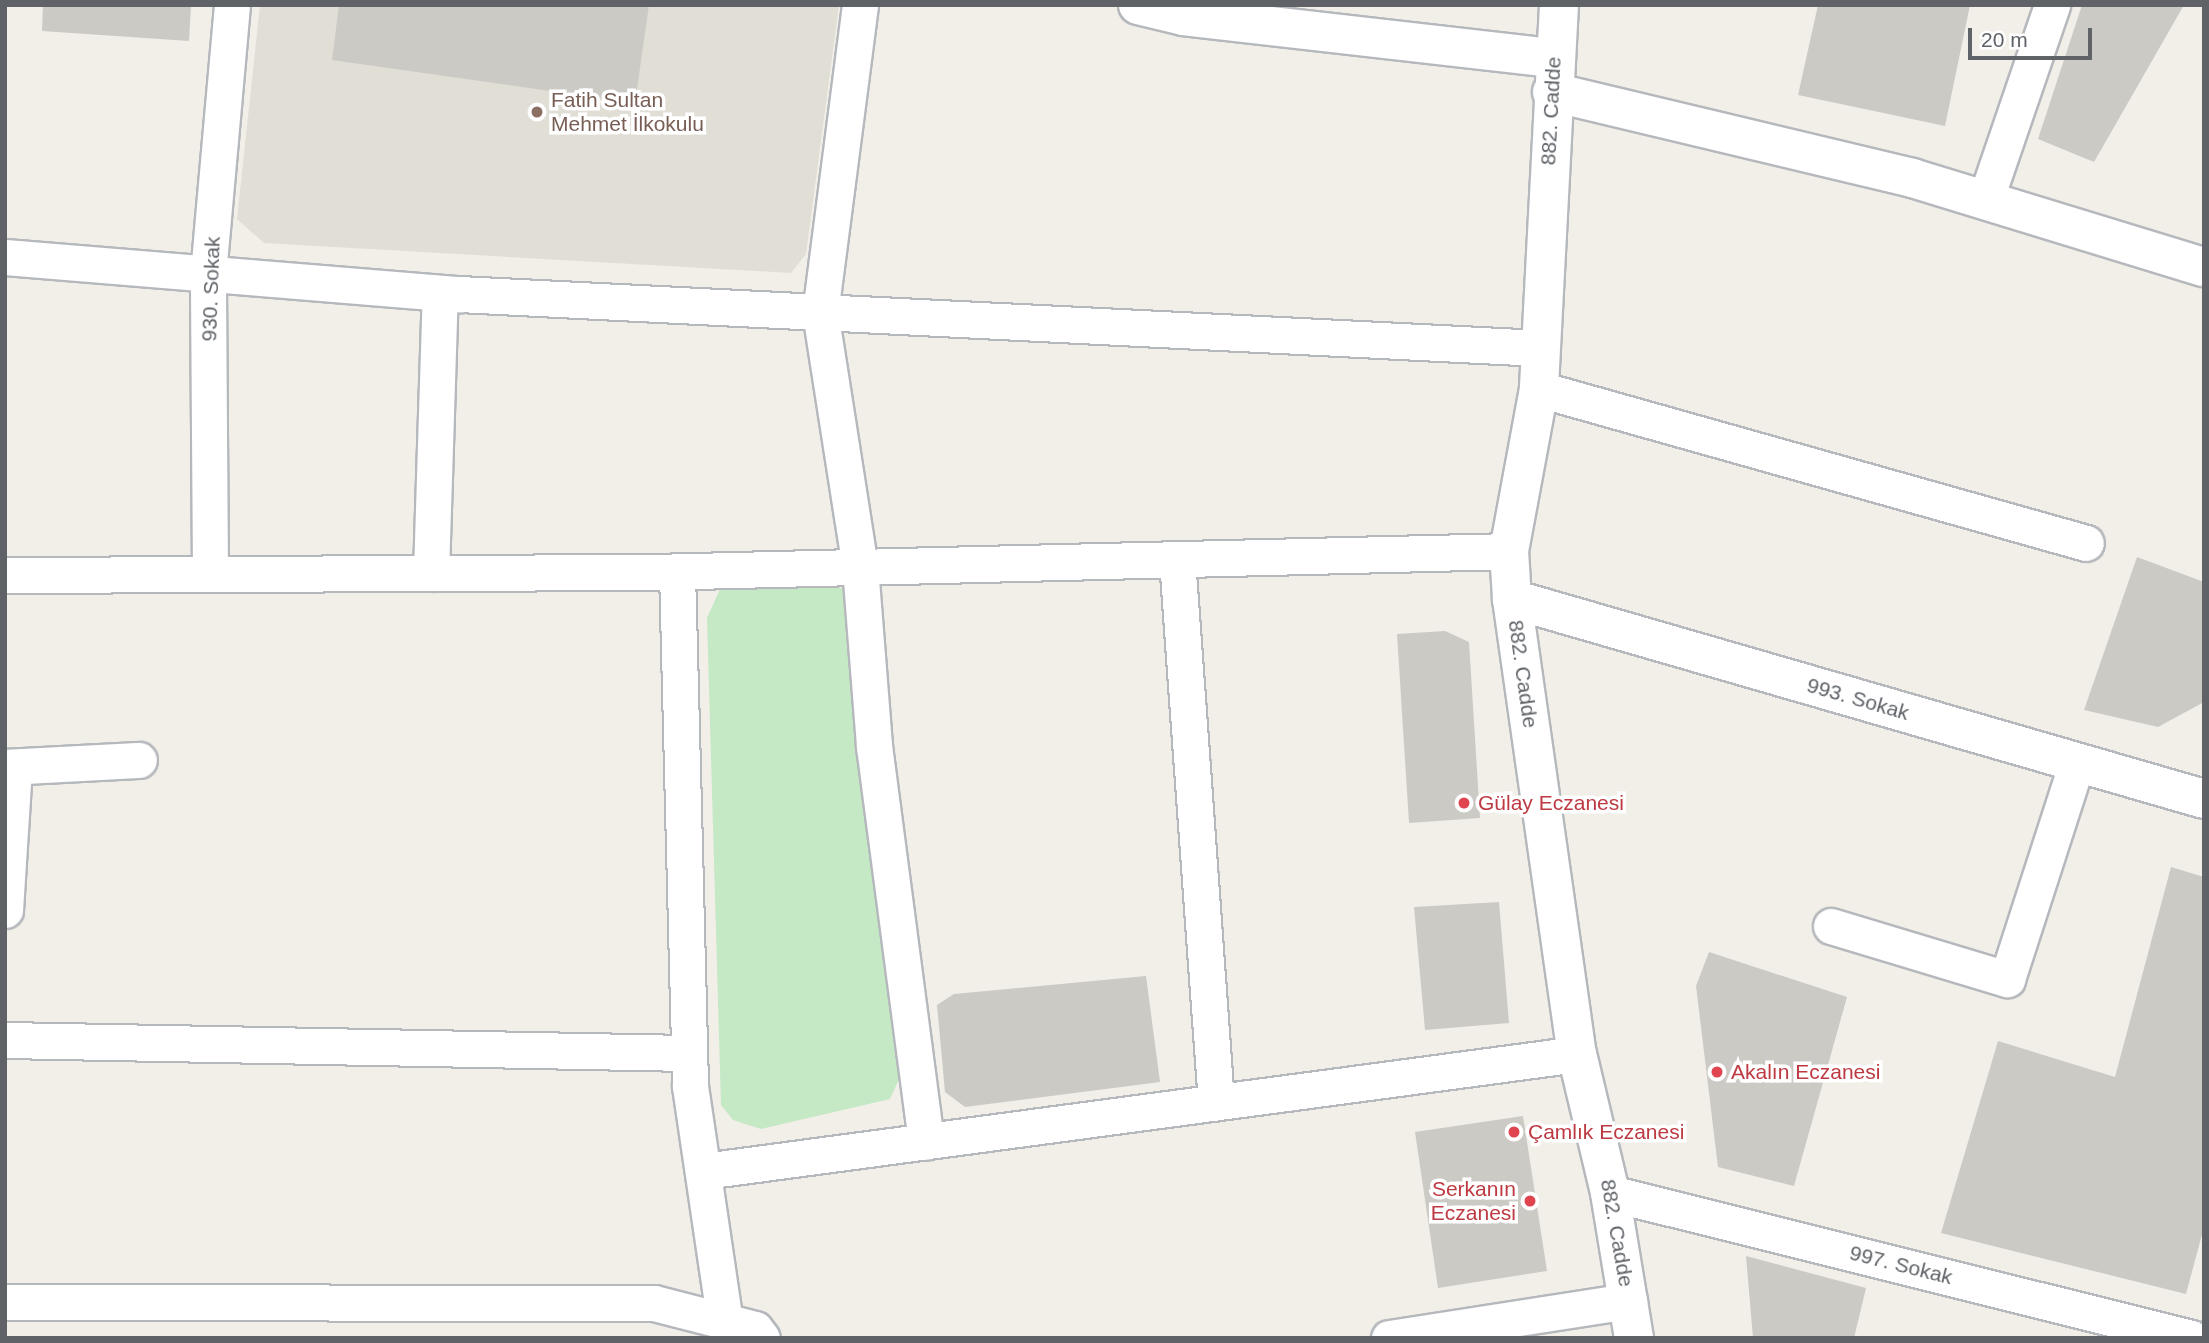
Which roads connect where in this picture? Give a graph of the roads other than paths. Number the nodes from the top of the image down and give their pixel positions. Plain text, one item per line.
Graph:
1 (232, 5) edge
2 (860, 5) edge
3 (1138, 5) edge
4 (1559, 5) edge
5 (2053, 5) edge
6 (1184, 10) edge
7 (1552, 75) junction
8 (1985, 201) junction
9 (5, 257) edge
10 (2204, 267) edge
11 (208, 274) junction
12 (440, 293) junction
13 (820, 312) junction
14 (1541, 348) junction
15 (1539, 389) junction
16 (2086, 543) dead end
17 (1509, 551) junction
18 (1177, 559) junction
19 (860, 567) junction
20 (677, 571) junction
21 (431, 573) junction
22 (210, 574) junction
23 (5, 575) edge
24 (1512, 600) junction
25 (139, 760) dead end
26 (2077, 762) junction
27 (9, 767) edge
28 (2204, 799) edge
29 (5, 910) edge
30 (1831, 926) dead end
31 (5, 1040) edge
32 (689, 1054) junction
33 (1577, 1054) junction
34 (1216, 1103) junction
35 (926, 1142) junction
36 (704, 1171) junction
37 (1611, 1193) junction
38 (5, 1302) edge
39 (1632, 1319) edge
40 (727, 1330) edge
41 (762, 1338) edge
42 (1389, 1338) edge
43 (2191, 1338) edge

1 - 11 street, 930. Sokak
2 - 13 street
3 - 6 street
4 - 7 street, 882. Cadde
5 - 8 street
6 - 7 street
7 - 8 street
7 - 14 street, 882. Cadde
8 - 10 street
9 - 11 street
11 - 12 street
11 - 22 street, 930. Sokak
12 - 13 street
12 - 21 street
13 - 14 street
13 - 19 street
14 - 15 street, 882. Cadde
15 - 16 street
15 - 17 street, 882. Cadde
17 - 18 street
17 - 24 street, 882. Cadde
18 - 19 street
18 - 34 street
19 - 20 street
19 - 35 street
20 - 21 street
20 - 32 street
21 - 22 street
22 - 23 street
24 - 26 street, 993. Sokak
24 - 33 street, 882. Cadde
25 - 27 street
26 - 28 street, 993. Sokak
26 - 30 street
27 - 29 street
31 - 32 street
32 - 36 street
33 - 34 street
33 - 37 street, 882. Cadde
34 - 35 street
35 - 36 street
36 - 40 street
37 - 39 street, 882. Cadde
37 - 43 street, 997. Sokak
38 - 40 street
39 - 42 street
40 - 41 street

